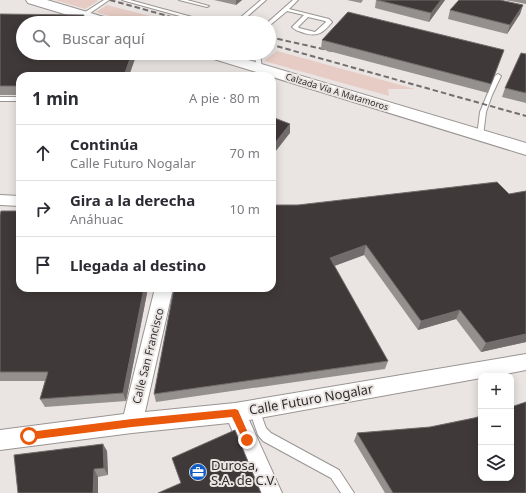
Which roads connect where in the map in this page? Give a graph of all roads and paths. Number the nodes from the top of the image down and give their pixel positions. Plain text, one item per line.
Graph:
1 (33, 0) edge
2 (107, 0) edge
3 (124, 0) edge
4 (181, 0) edge
5 (264, 0) edge
6 (296, 0) edge
7 (207, 6) dead end
8 (286, 9) junction
9 (84, 15) junction
10 (307, 15) junction
11 (87, 16) edge
12 (185, 16) edge
13 (245, 16) edge
14 (276, 18) edge
15 (259, 61) edge
16 (498, 76) edge
17 (0, 99) edge
18 (16, 99) edge
19 (475, 133) junction
20 (526, 138) edge
21 (526, 149) edge
22 (0, 200) edge
23 (16, 201) edge
24 (163, 292) edge
25 (526, 362) edge
26 (245, 411) junction
27 (132, 423) junction
28 (0, 440) edge
29 (271, 493) edge
30 (348, 493) edge

1 - 9 street
2 - 9 lane
3 - 12 lane
4 - 7 lane
5 - 13 lane
6 - 8 lane
8 - 10 lane
8 - 14 lane
9 - 11 street
10 - 10 lane
15 - 19 street, Calzada Vía A Matamoros
16 - 19 lane
17 - 18 lane
19 - 20 street, Calzada Vía A Matamoros
19 - 21 street, Calzada Vía A Matamoros
22 - 23 street
24 - 27 street, Calle San Francisco
25 - 26 street, Calle Futuro Nogalar
26 - 27 street, Calle Futuro Nogalar
26 - 29 street
26 - 30 lane
27 - 28 street, Calle Futuro Nogalar

